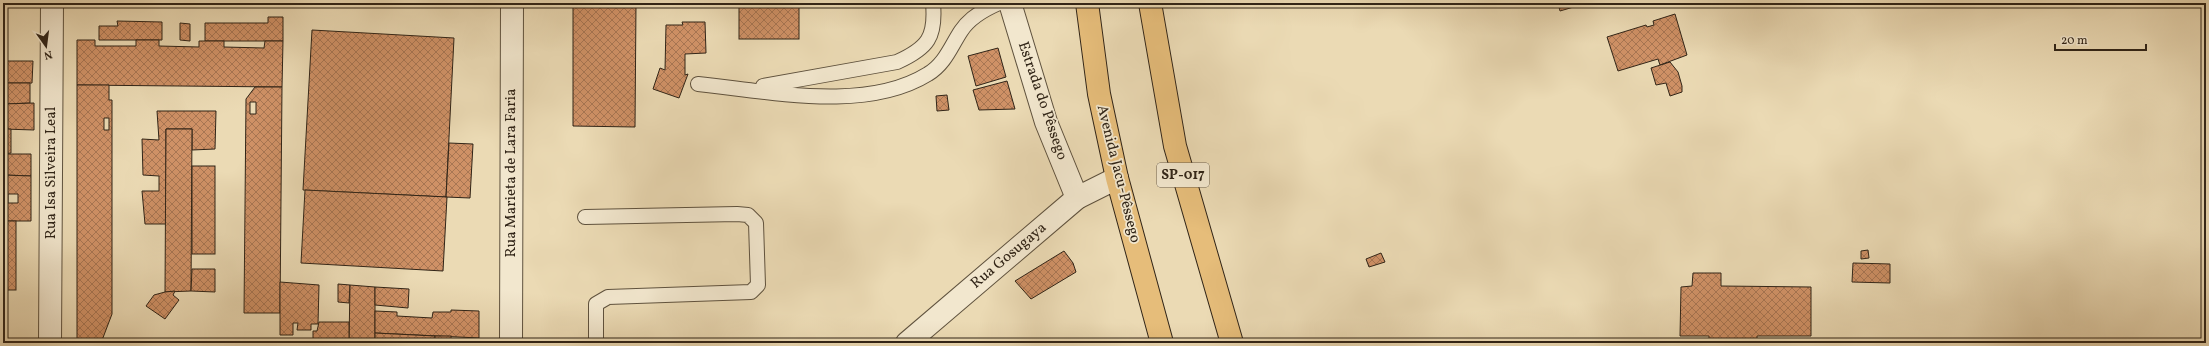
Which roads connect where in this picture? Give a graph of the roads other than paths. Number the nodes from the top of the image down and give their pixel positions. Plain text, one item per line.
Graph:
1 (52, 3) edge
2 (512, 3) edge
3 (933, 3) edge
4 (999, 3) edge
5 (1010, 3) edge
6 (1087, 3) edge
7 (1150, 3) edge
8 (698, 84) dead end
9 (747, 89) junction
10 (1117, 178) junction
11 (1077, 198) junction
12 (585, 217) dead end
13 (50, 343) edge
14 (511, 343) edge
15 (596, 343) edge
16 (907, 343) edge
17 (1162, 343) edge
18 (1232, 343) edge

1 - 13 street, Rua Isa Silveira Leal
2 - 14 street, Rua Marieta de Lara Faria
3 - 9 lane
4 - 9 lane
5 - 11 street, Estrada do Pêssego
6 - 10 highway, Avenida Jacu-Pêssego
7 - 18 highway, SP-017
8 - 9 lane
10 - 11 street, Rua Gosugaya
10 - 17 highway, Avenida Jacu-Pêssego
11 - 16 street, Rua Gosugaya
12 - 15 lane

